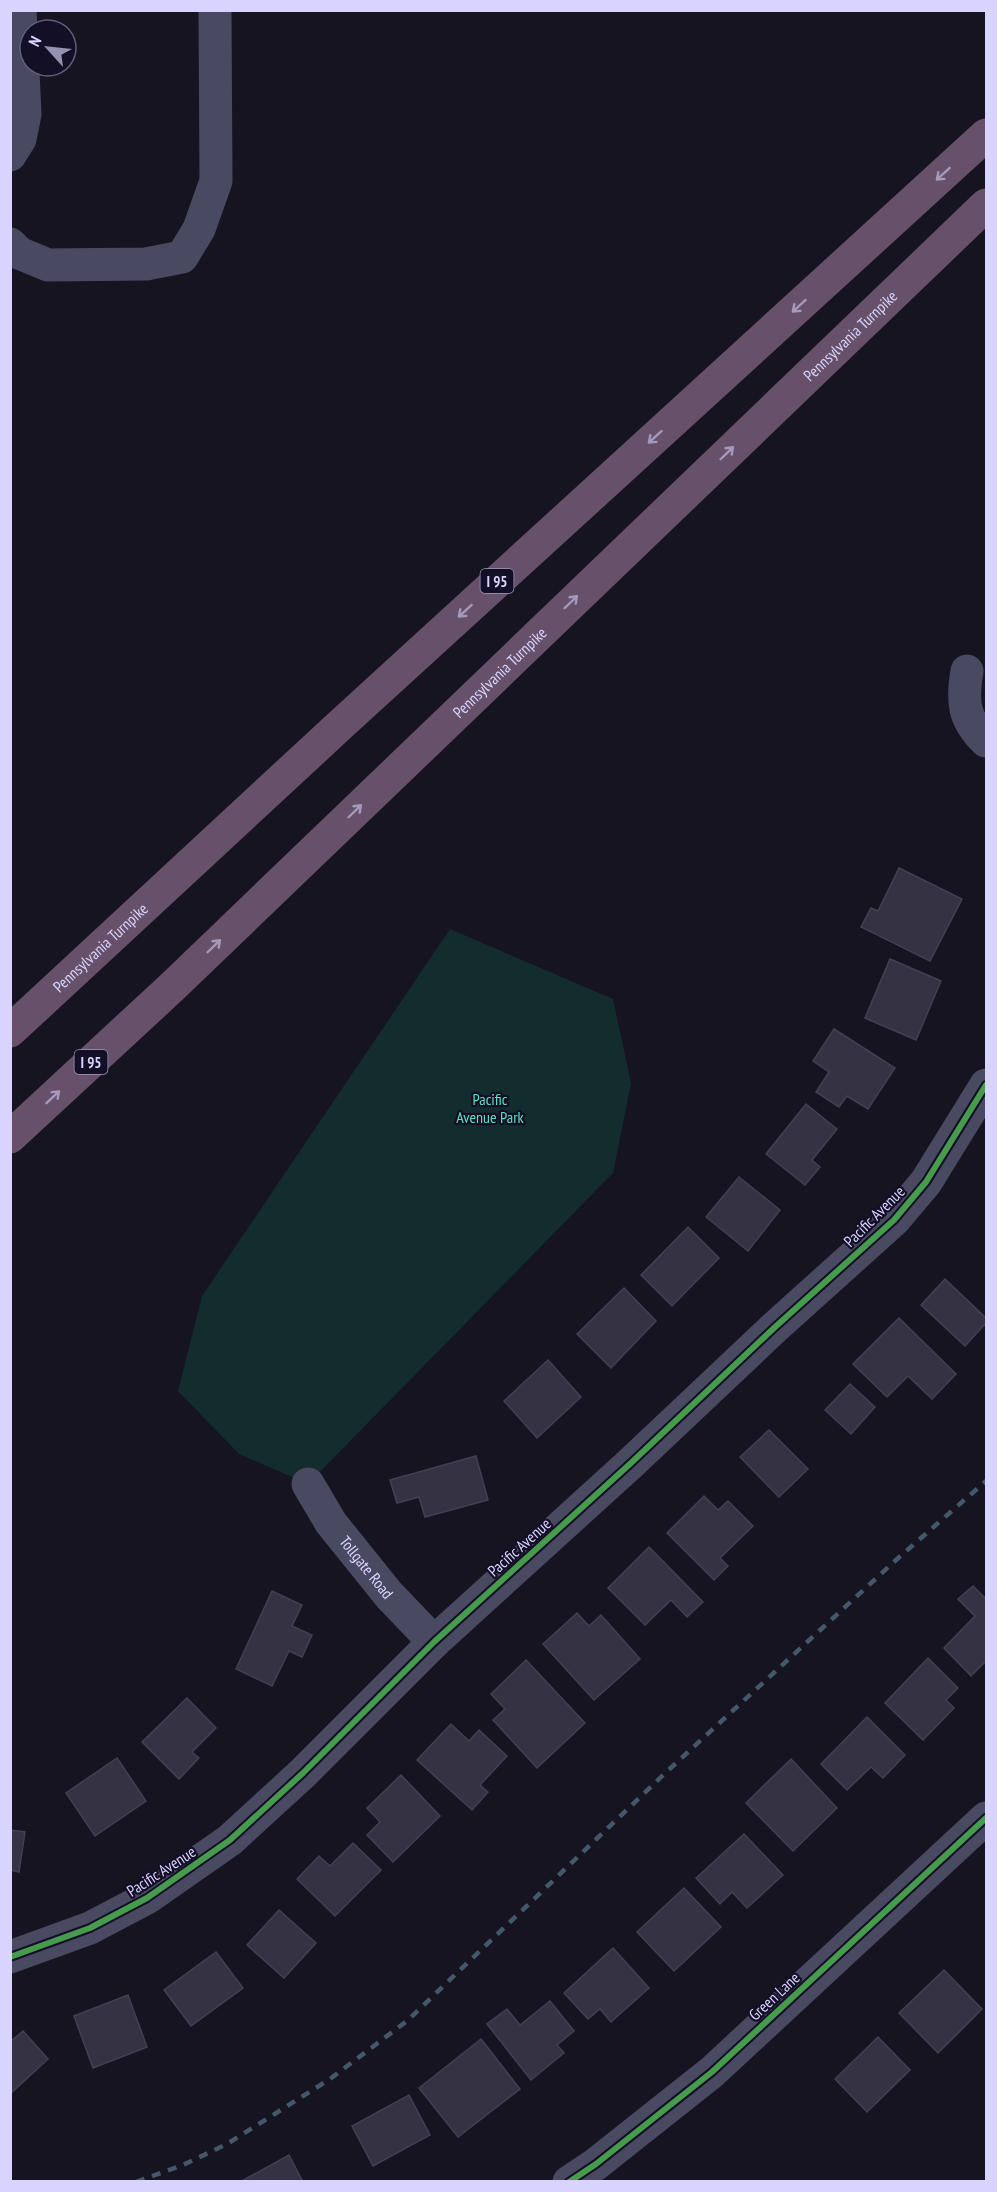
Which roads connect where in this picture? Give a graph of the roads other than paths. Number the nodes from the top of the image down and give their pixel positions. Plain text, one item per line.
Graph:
1 (20, 10) edge
2 (215, 10) edge
3 (987, 135) edge
4 (10, 155) edge
5 (987, 205) edge
6 (10, 244) edge
7 (967, 671) dead end
8 (987, 741) edge
9 (10, 1031) edge
10 (987, 1085) edge
11 (10, 1137) edge
12 (308, 1484) dead end
13 (434, 1642) junction
14 (987, 1818) edge
15 (10, 1957) edge
16 (569, 2181) edge

1 - 4 street
2 - 6 street
3 -> 9 highway, Pennsylvania Turnpike / I 95
11 -> 5 highway, Pennsylvania Turnpike / I 95
7 - 8 street
10 - 13 street, Pacific Avenue
12 - 13 street, Tollgate Road
13 - 15 street, Pacific Avenue
14 - 16 street, Green Lane

